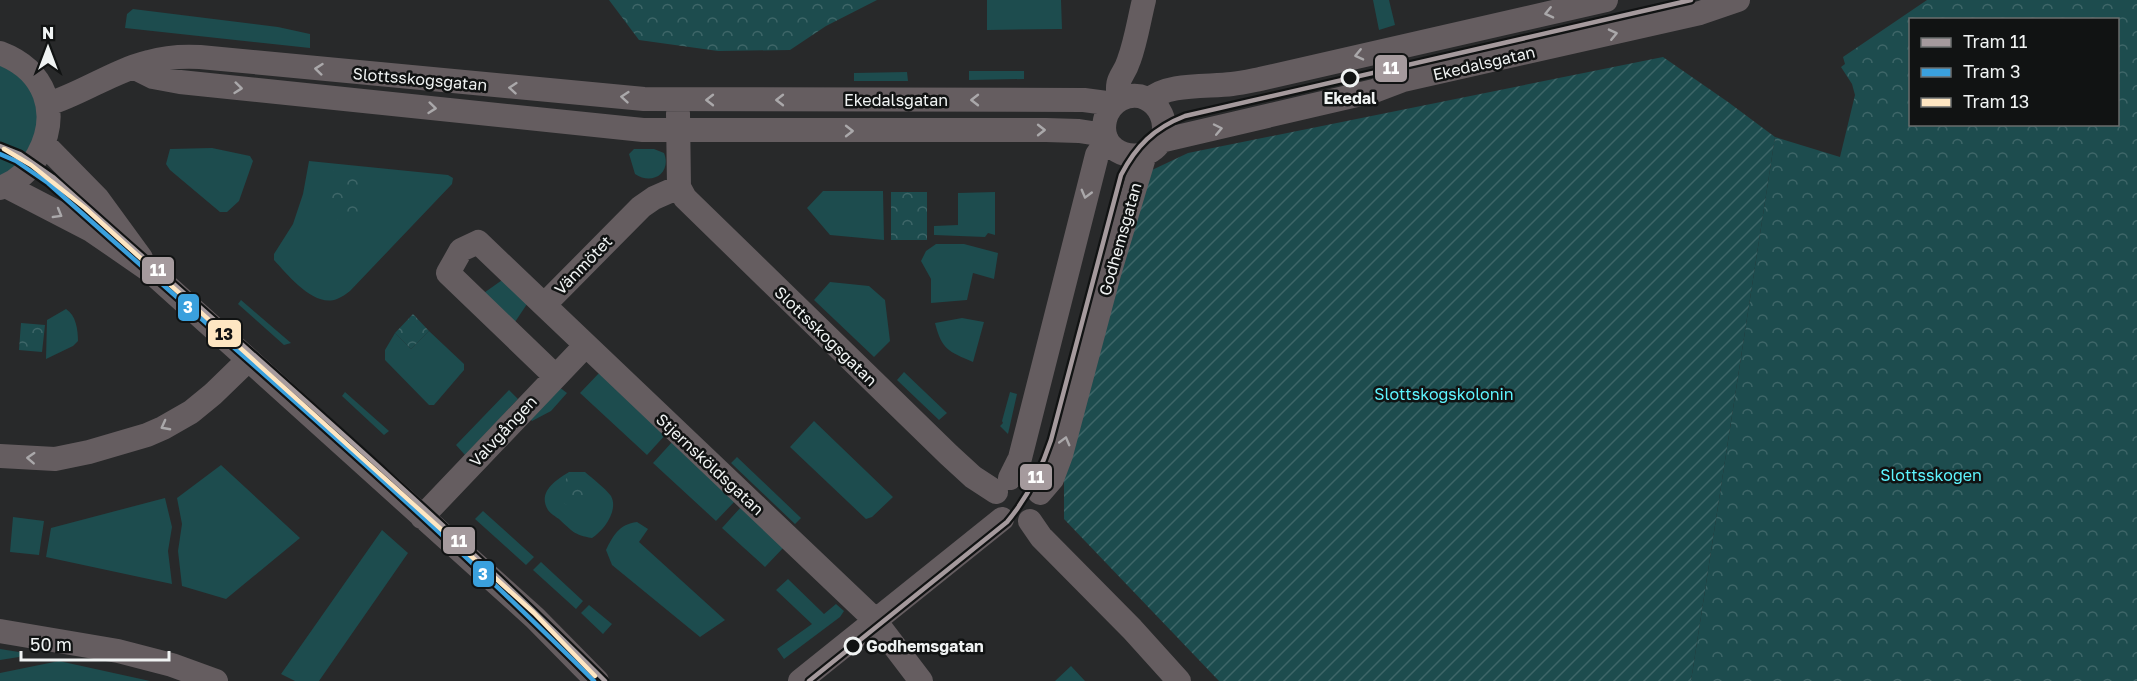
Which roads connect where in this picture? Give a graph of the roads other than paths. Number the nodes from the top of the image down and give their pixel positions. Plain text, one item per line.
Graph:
1 (1144, 0) edge
2 (1606, 0) edge
3 (1738, 0) edge
4 (0, 52) edge
5 (1129, 62) junction
6 (133, 67) junction
7 (1147, 99) junction
8 (678, 100) junction
9 (1116, 102) junction
10 (48, 104) junction
11 (679, 130) junction
12 (1106, 138) junction
13 (44, 144) junction
14 (1153, 148) junction
15 (3, 187) edge
16 (680, 187) junction
17 (149, 270) junction
18 (544, 305) junction
19 (585, 346) junction
20 (249, 360) junction
21 (555, 376) junction
22 (0, 456) edge
23 (1003, 485) junction
24 (1040, 493) junction
25 (422, 517) junction
26 (1002, 519) junction
27 (1030, 521) junction
28 (876, 621) junction
29 (0, 631) edge
30 (216, 681) edge
31 (597, 681) edge
32 (800, 681) edge
33 (921, 681) edge
34 (1179, 681) edge

1 - 5 street
2 -> 7 street, Ekedalsgatan
14 -> 3 street, Ekedalsgatan
4 - 10 street
5 - 7 street, Godhemsgatan
5 - 9 street
8 -> 6 street, Slottsskogsgatan
6 - 10 street, Slottsskogsgatan
6 -> 11 street, Slottsskogsgatan
7 - 9 street
7 - 14 street, Godhemsgatan
9 -> 8 street, Ekedalsgatan
8 - 11 street
9 - 12 street
10 - 13 street
11 -> 12 street, Ekedalsgatan
11 - 16 street
12 - 14 street, Godhemsgatan
12 -> 23 street
13 - 15 street
13 - 17 street
24 -> 14 street, Godhemsgatan
15 -> 17 street
16 - 18 street, Vänmötet
16 - 23 street, Slottsskogsgatan
17 - 20 street
18 - 19 street, Stjernsköldsgatan
18 - 21 street, Vänmötet
19 - 21 street, Valvgången
19 - 28 street, Stjernsköldsgatan
20 -> 22 street
20 - 25 street
21 - 25 street, Valvgången
23 - 24 street
23 - 26 street
24 - 27 street, Godhemsgatan
25 - 31 street
26 - 27 street
26 - 28 street
27 - 34 street
28 - 32 street
28 - 33 street, Stjernsköldsgatan
29 - 30 street

